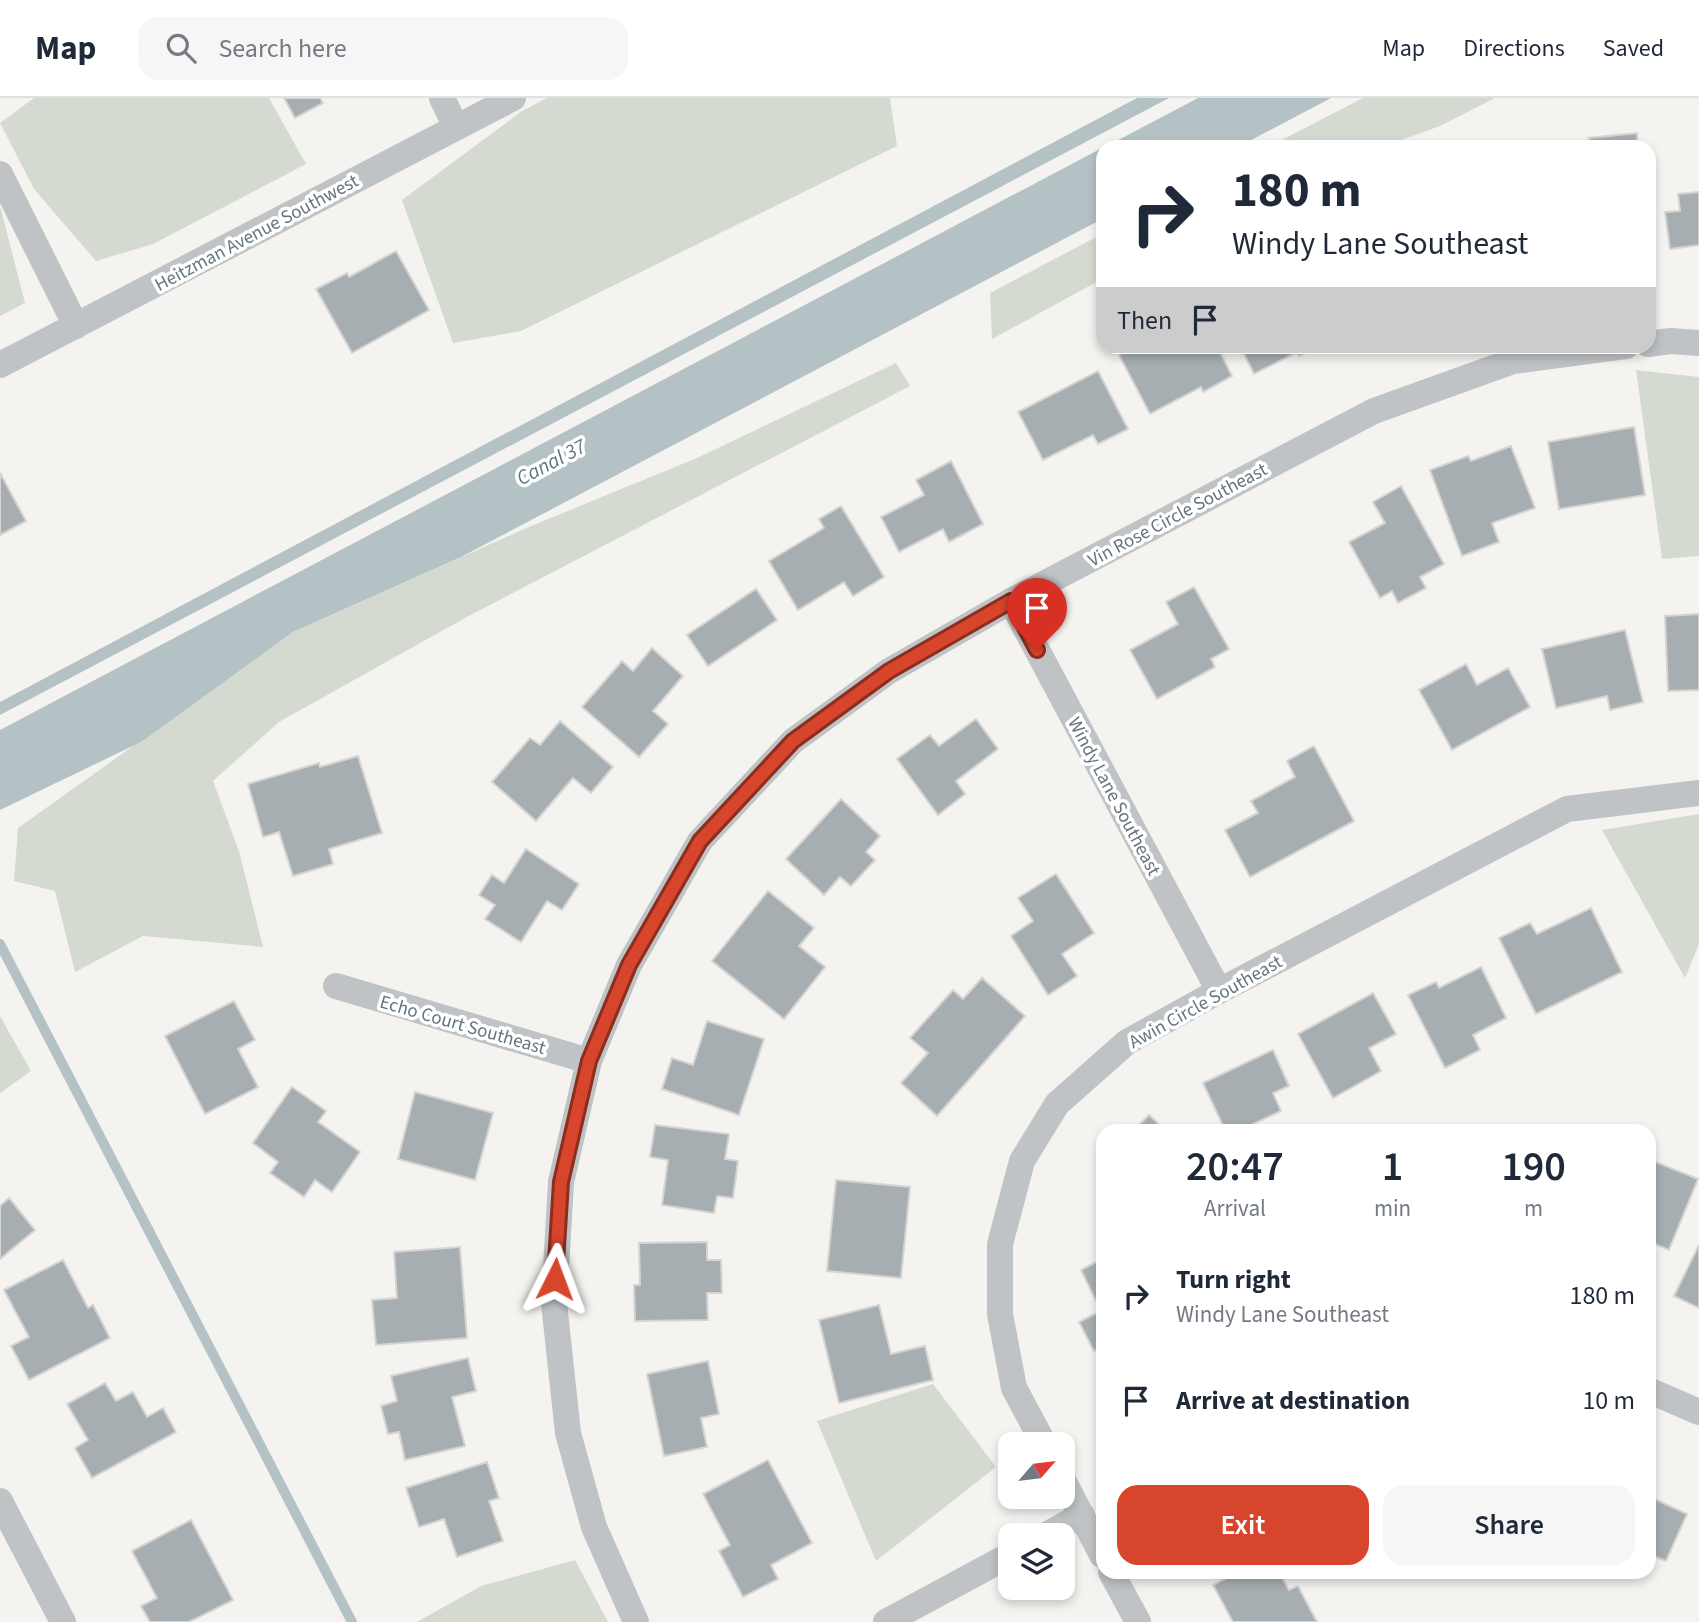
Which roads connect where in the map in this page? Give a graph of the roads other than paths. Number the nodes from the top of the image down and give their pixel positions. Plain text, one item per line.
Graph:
1 (442, 98) edge
2 (513, 98) edge
3 (457, 127) junction
4 (0, 174) edge
5 (76, 326) junction
6 (1656, 343) edge
7 (1699, 343) edge
8 (1566, 354) edge
9 (0, 365) edge
10 (1011, 601) junction
11 (1699, 793) edge
12 (336, 986) dead end
13 (1219, 991) junction
14 (589, 1061) junction
15 (1656, 1394) edge
16 (1699, 1412) edge
17 (1038, 1432) edge
18 (0, 1501) edge
19 (1075, 1502) edge
20 (1082, 1515) junction
21 (1068, 1523) edge
22 (1096, 1543) edge
23 (998, 1561) edge
24 (1115, 1579) edge
25 (63, 1622) edge
26 (636, 1622) edge
27 (886, 1622) edge
28 (1138, 1622) edge

1 - 3 street
2 - 3 street, Heitzman Avenue Southwest
3 - 5 street, Heitzman Avenue Southwest
4 - 5 street
5 - 9 street, Heitzman Avenue Southwest
6 - 7 street
8 - 10 street, Vin Rose Circle Southeast
10 - 13 street, Windy Lane Southeast
10 - 14 street, Vin Rose Circle Southeast
11 - 13 street, Awin Circle Southeast
12 - 14 street, Echo Court Southeast
13 - 17 street, Awin Circle Southeast
14 - 26 street, Vin Rose Circle Southeast
15 - 16 street
18 - 25 street
19 - 20 street
20 - 21 street
20 - 22 street
23 - 27 street
24 - 28 street

